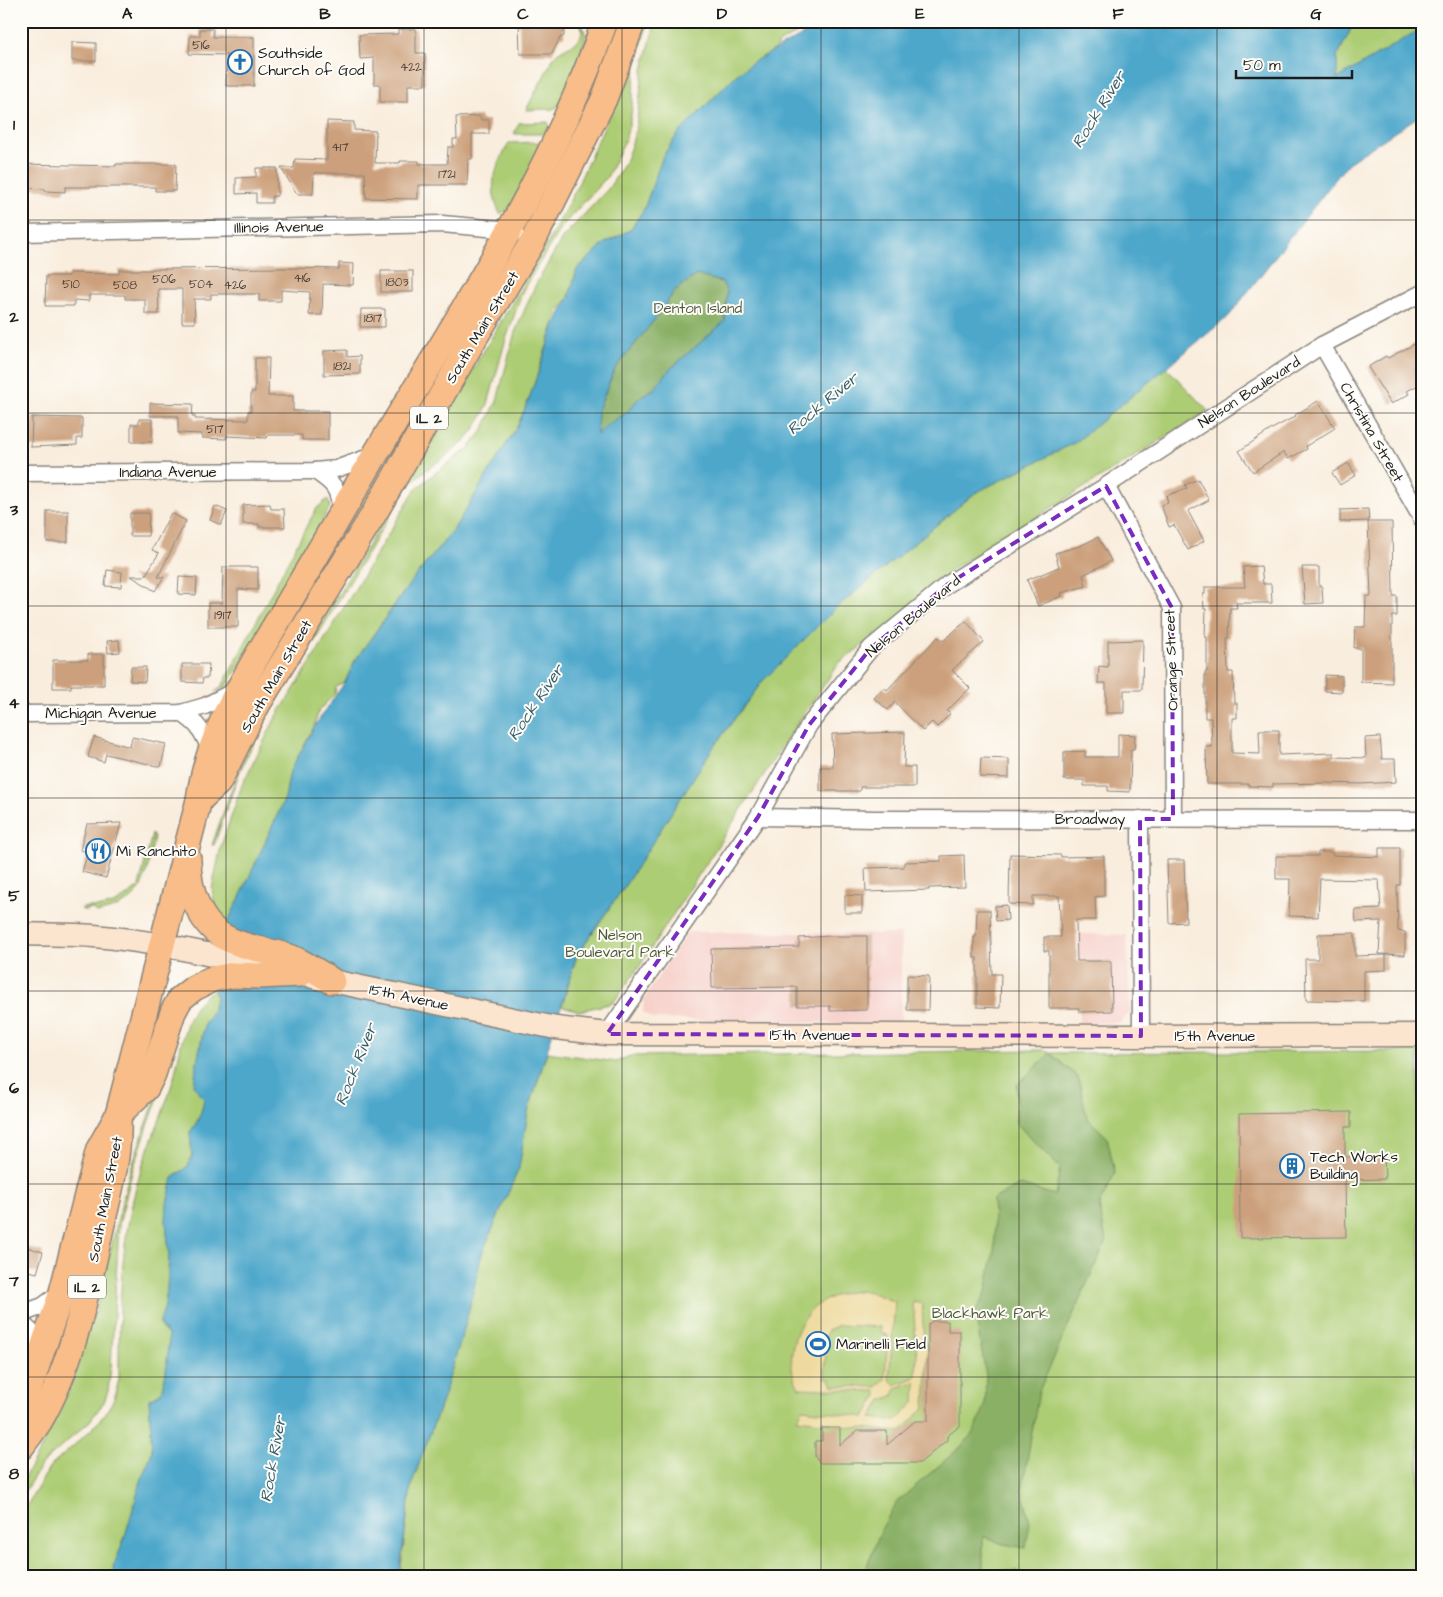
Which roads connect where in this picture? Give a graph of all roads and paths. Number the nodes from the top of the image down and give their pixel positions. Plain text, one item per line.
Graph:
1 (634, 21) edge
2 (597, 29) edge
3 (510, 230) junction
4 (21, 232) edge
5 (534, 241) junction
6 (1422, 293) edge
7 (1322, 345) junction
8 (375, 455) junction
9 (315, 471) junction
10 (21, 473) edge
11 (1106, 486) junction
12 (341, 513) junction
13 (1422, 519) edge
14 (238, 689) junction
15 (181, 713) junction
16 (21, 714) edge
17 (210, 749) junction
18 (199, 800) junction
19 (758, 817) junction
20 (1140, 819) junction
21 (1173, 819) junction
22 (1422, 820) edge
23 (188, 838) junction
24 (21, 934) edge
25 (161, 945) junction
26 (300, 974) junction
27 (332, 981) junction
28 (607, 1034) junction
29 (1422, 1035) edge
30 (1141, 1036) junction
31 (118, 1115) junction
32 (62, 1292) junction
33 (21, 1314) edge
34 (21, 1323) edge
35 (41, 1358) junction
36 (21, 1412) edge
37 (21, 1447) edge

1 - 5 main road, South Main Street / IL 2
2 - 3 main road, South Main Street / IL 2
3 - 4 street, Illinois Avenue
3 - 5 street, Illinois Avenue
3 - 8 main road, South Main Street / IL 2
5 - 18 main road, South Main Street / IL 2
6 - 7 street, Nelson Boulevard
7 - 11 street, Nelson Boulevard
7 - 13 street, Christina Street
8 - 9 street, Indiana Avenue
8 - 12 main road, South Main Street / IL 2
9 - 10 street, Indiana Avenue
9 - 12 street
11 - 19 street, Nelson Boulevard
11 - 21 street, Orange Street
12 - 14 main road, South Main Street / IL 2
14 - 15 street, Michigan Avenue
14 - 17 main road, South Main Street / IL 2
15 - 16 street, Michigan Avenue
15 - 17 street
17 - 18 main road, South Main Street / IL 2
18 - 23 main road, South Main Street / IL 2
19 - 20 street, Broadway
19 - 28 street, Nelson Boulevard
20 - 21 street, Broadway
20 - 30 street
21 - 22 street, Broadway
23 - 25 main road, South Main Street / IL 2
23 - 27 main road
24 - 25 main road, 15th Avenue
25 - 26 main road, 15th Avenue
25 - 31 main road, South Main Street / IL 2
26 - 27 main road, 15th Avenue
26 - 31 main road
27 - 28 main road, 15th Avenue
28 - 30 main road, 15th Avenue
29 - 30 main road, 15th Avenue
31 - 32 main road, South Main Street / IL 2
31 - 37 main road, South Main Street / IL 2
32 - 33 street
32 - 35 main road, South Main Street / IL 2
34 - 35 street
35 - 36 main road, South Main Street / IL 2

